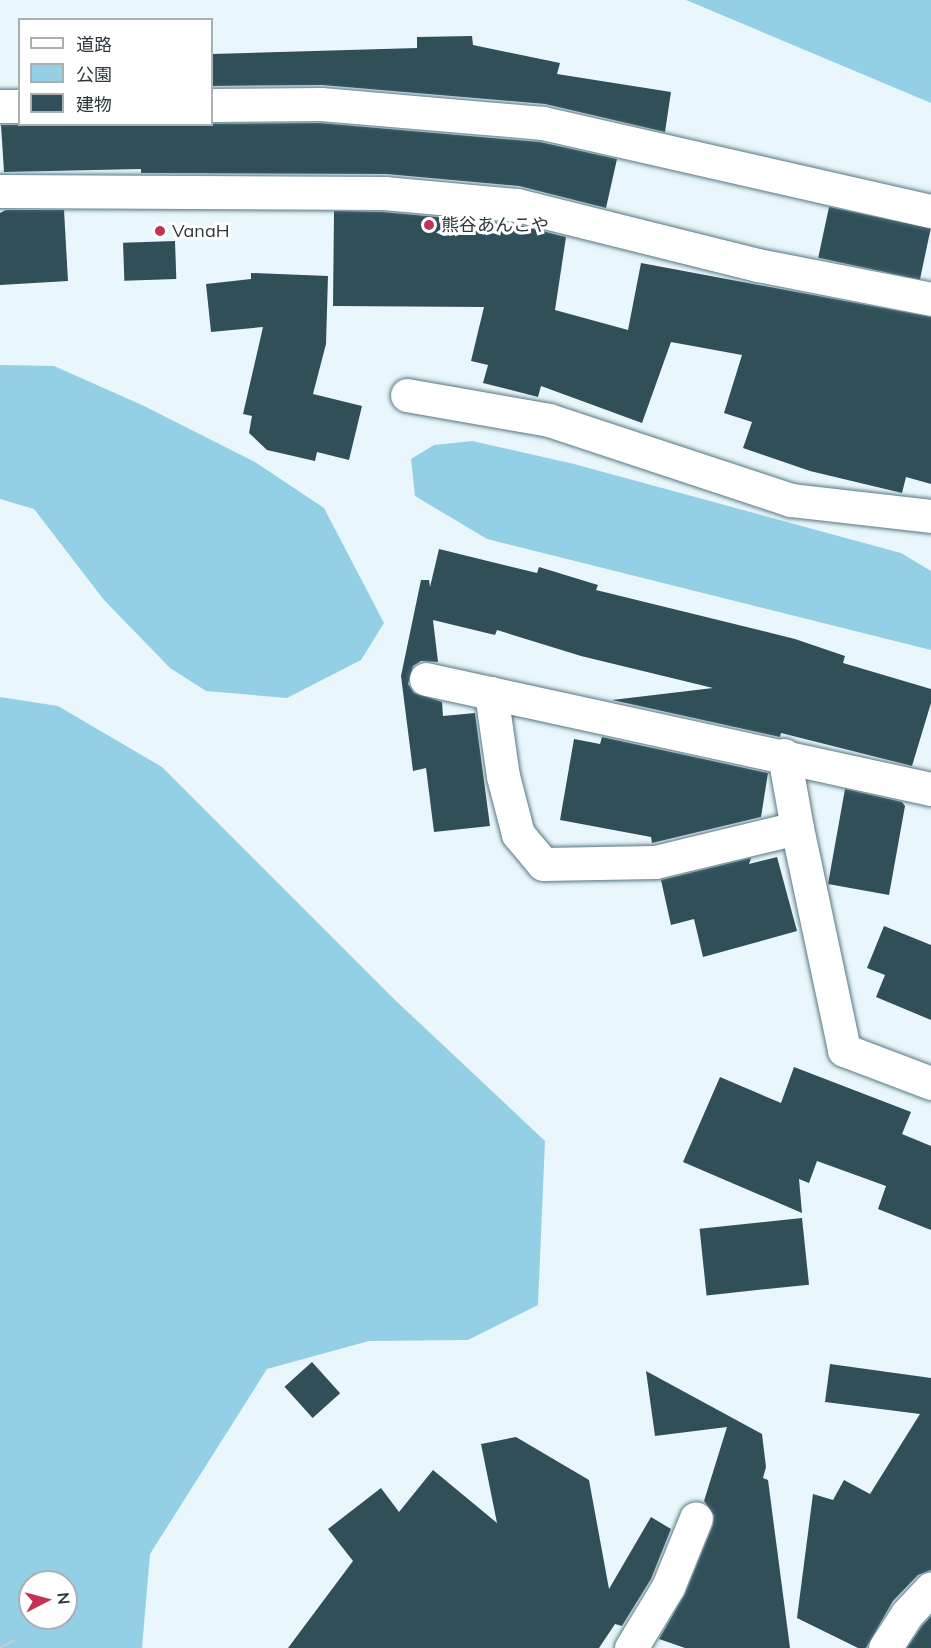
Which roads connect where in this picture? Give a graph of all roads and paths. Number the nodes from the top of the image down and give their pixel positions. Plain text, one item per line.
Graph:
1 (213, 105) edge
2 (0, 106) edge
3 (18, 106) edge
4 (0, 191) edge
5 (931, 212) edge
6 (931, 299) edge
7 (407, 395) dead end
8 (931, 516) edge
9 (426, 680) dead end
10 (491, 693) junction
11 (784, 755) junction
12 (931, 789) edge
13 (797, 828) junction
14 (931, 1083) edge
15 (696, 1518) dead end
16 (931, 1588) edge
17 (631, 1648) edge
18 (885, 1648) edge

1 - 5 street
2 - 3 street
4 - 6 street
7 - 8 street
9 - 10 street
10 - 11 street
10 - 13 street
11 - 12 street
11 - 13 street
13 - 14 street
15 - 17 street
16 - 18 street

